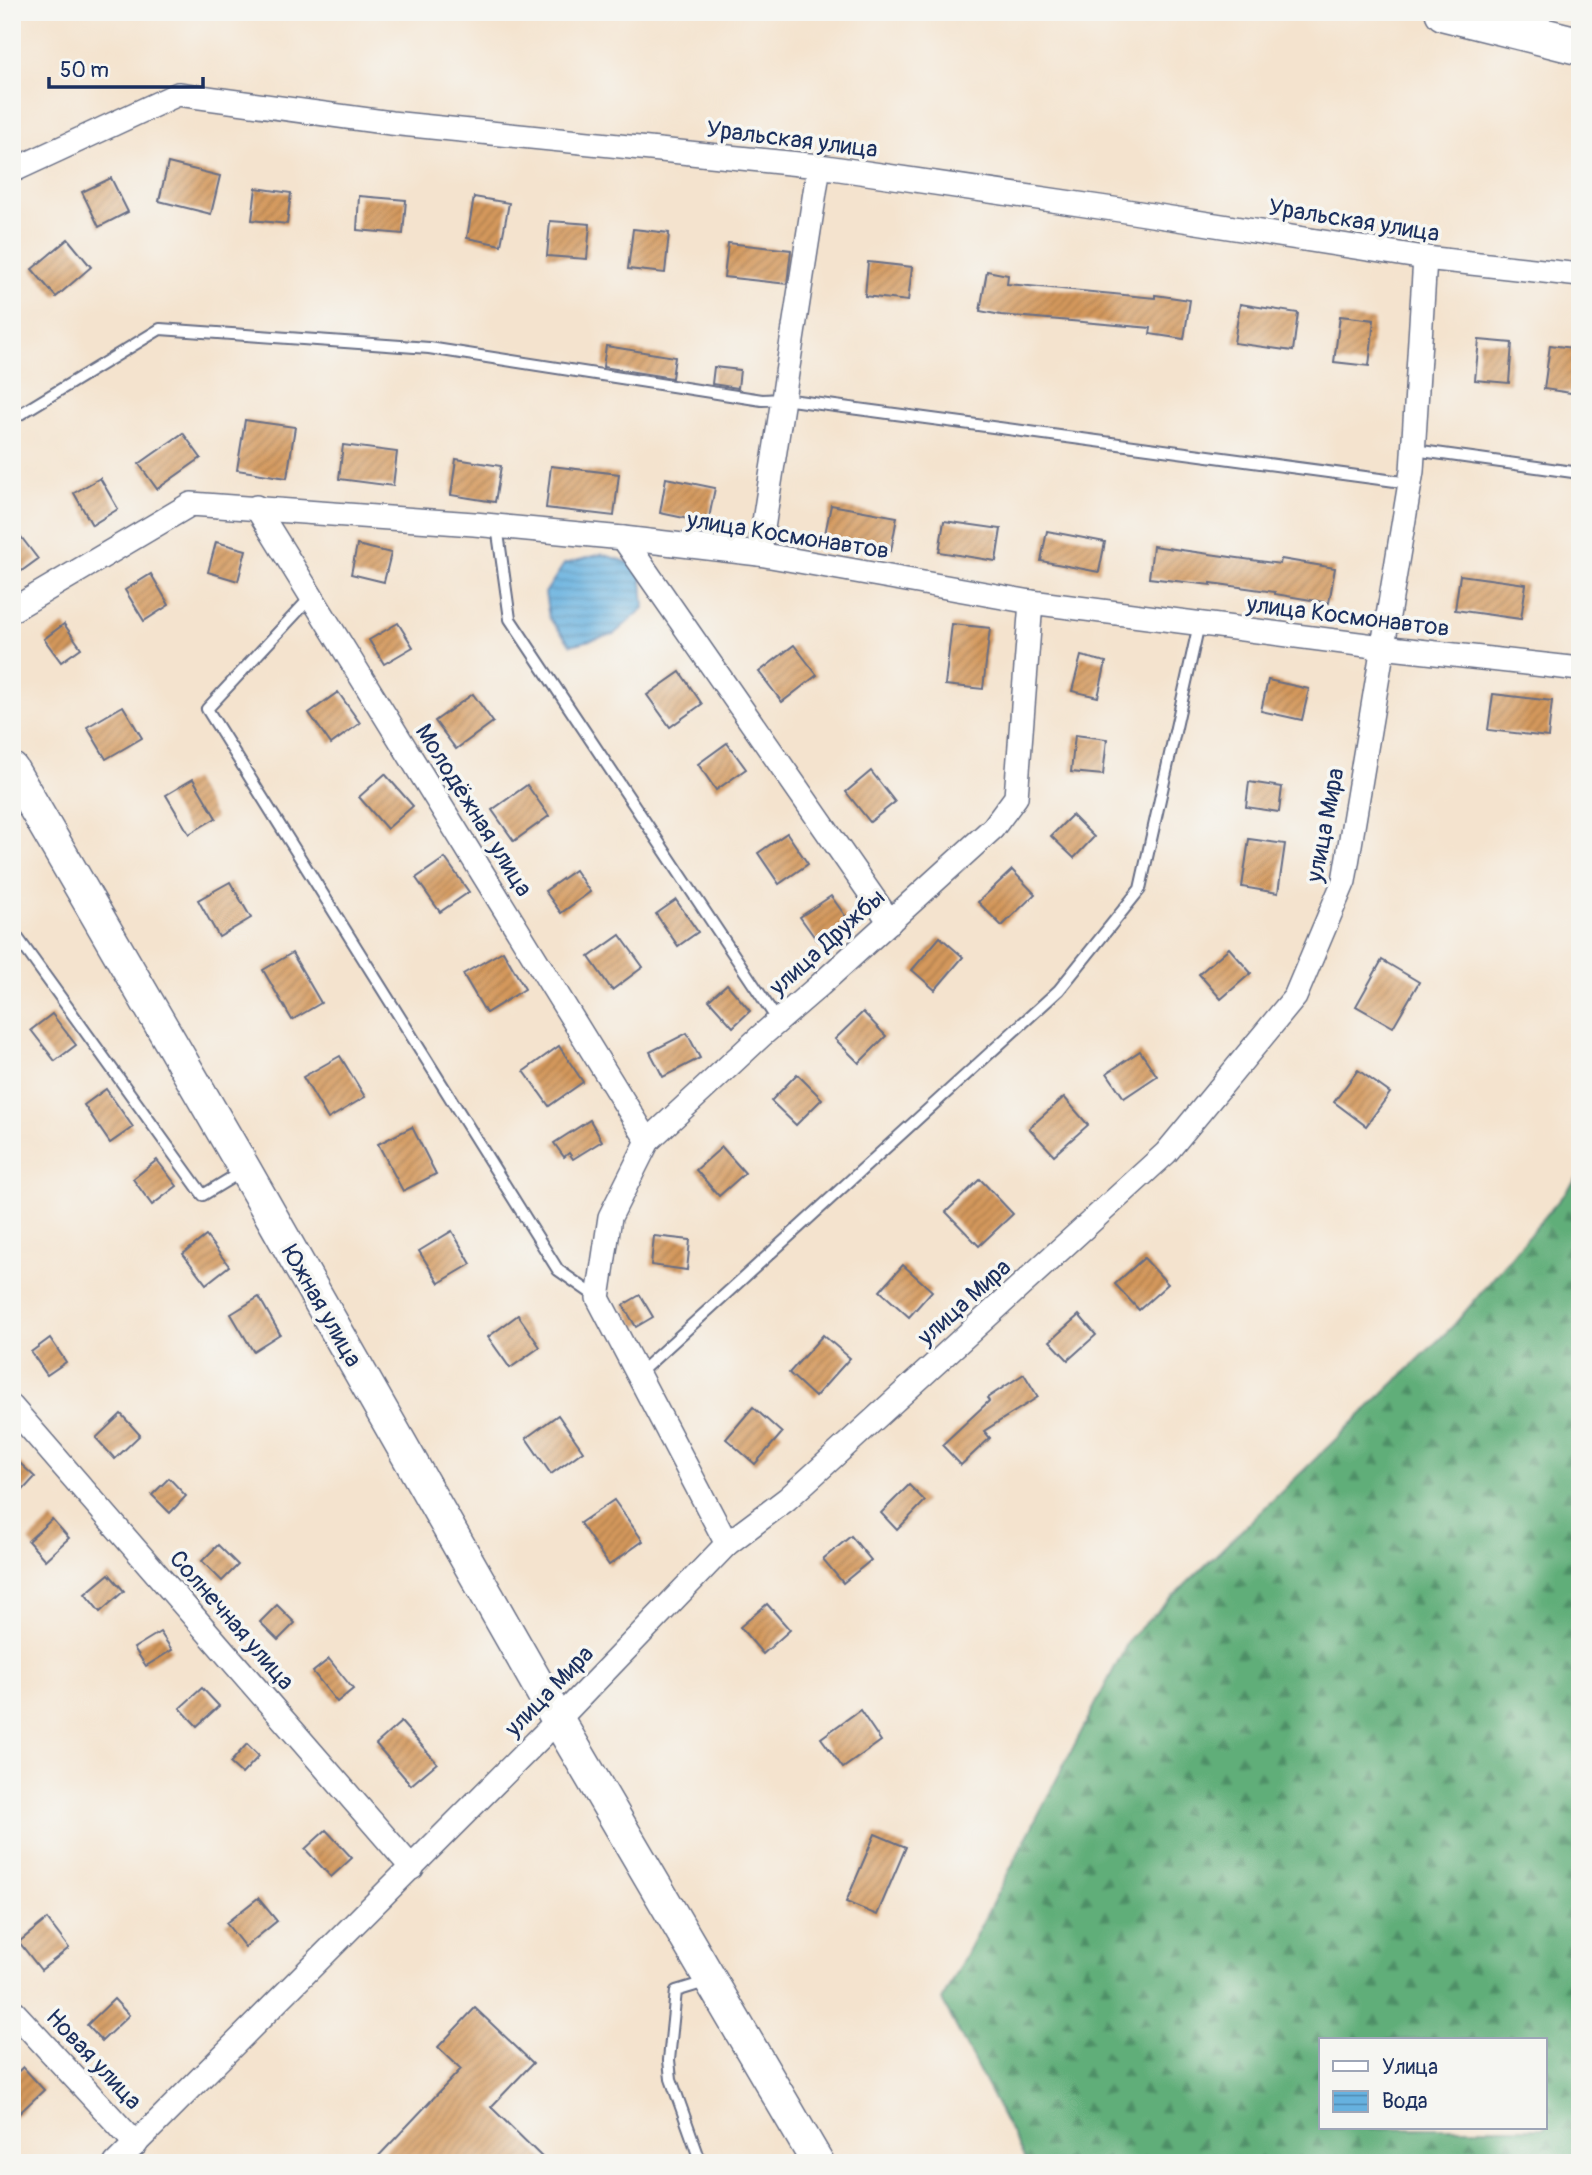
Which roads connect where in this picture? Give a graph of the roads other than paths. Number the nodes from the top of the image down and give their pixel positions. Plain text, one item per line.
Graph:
1 (1444, 12) edge
2 (1580, 46) edge
3 (819, 166) junction
4 (12, 171) edge
5 (1425, 258) junction
6 (1580, 275) edge
7 (783, 399) junction
8 (12, 419) edge
9 (1414, 450) junction
10 (1580, 473) edge
11 (1410, 483) junction
12 (256, 507) junction
13 (497, 526) junction
14 (623, 538) junction
15 (759, 554) junction
16 (311, 597) junction
17 (1031, 603) junction
18 (12, 610) edge
19 (1199, 624) junction
20 (1382, 647) junction
21 (1580, 669) edge
22 (12, 769) edge
23 (890, 922) junction
24 (12, 930) edge
25 (778, 1021) junction
26 (648, 1141) junction
27 (244, 1170) junction
28 (598, 1298) junction
29 (638, 1374) junction
30 (12, 1407) edge
31 (727, 1544) junction
32 (558, 1720) junction
33 (412, 1868) junction
34 (712, 1980) junction
35 (12, 2010) edge
36 (136, 2144) junction
37 (116, 2163) edge
38 (701, 2163) edge
39 (818, 2163) edge

1 - 2 highway
3 - 4 street, Уральская улица
3 - 5 street, Уральская улица
3 - 7 street
5 - 6 street, Уральская улица
5 - 9 street, улица Мира
7 - 8 lane
7 - 11 lane
7 - 15 street
9 - 10 lane
9 - 11 street, улица Мира
11 - 20 street, улица Мира
12 - 13 street, улица Космонавтов
12 - 16 street, Молодёжная улица
12 - 18 street, улица Космонавтов
13 - 14 street, улица Космонавтов
13 - 25 lane
14 - 15 street, улица Космонавтов
14 - 23 street
15 - 17 street, улица Космонавтов
16 - 26 street, Молодёжная улица
16 - 28 lane
17 - 19 street, улица Космонавтов
17 - 23 street, улица Дружбы
19 - 20 street, улица Космонавтов
19 - 29 lane
20 - 21 street, улица Космонавтов
20 - 31 street, улица Мира
22 - 27 main road, Южная улица
23 - 25 street, улица Дружбы
24 - 27 lane
25 - 26 street, улица Дружбы
26 - 28 street, улица Дружбы
27 - 32 main road, Южная улица
28 - 29 street
29 - 31 street
30 - 33 street, Солнечная улица
31 - 32 street, улица Мира
32 - 33 street, улица Мира
32 - 34 main road, Южная улица
33 - 36 street, улица Мира
34 - 38 lane
34 - 39 main road, Южная улица
35 - 36 street, Новая улица
36 - 37 street, улица Мира

